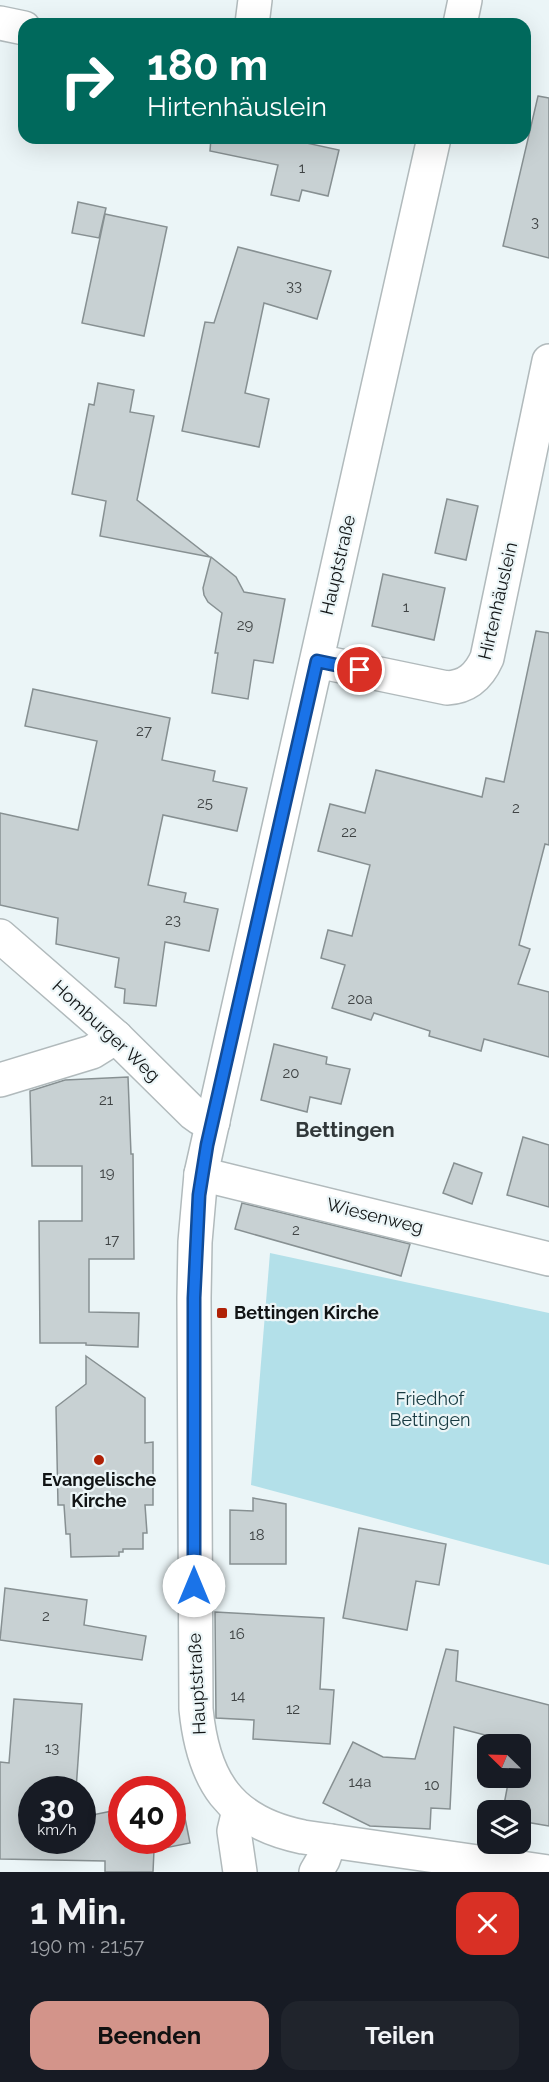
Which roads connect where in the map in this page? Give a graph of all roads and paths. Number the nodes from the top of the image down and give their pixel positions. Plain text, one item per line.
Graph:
1 (255, 0) edge
2 (465, 0) edge
3 (253, 18) edge
4 (461, 18) edge
5 (0, 23) edge
6 (18, 27) edge
7 (433, 144) edge
8 (549, 361) edge
9 (317, 661) junction
10 (0, 936) edge
11 (116, 1037) junction
12 (0, 1080) edge
13 (213, 1122) junction
14 (201, 1174) junction
15 (549, 1259) edge
16 (239, 1809) junction
17 (330, 1841) junction
18 (240, 1872) edge
19 (316, 1872) edge
20 (548, 1872) edge

1 - 3 street
2 - 4 street
5 - 6 street
7 - 9 street, Hauptstraße
8 - 9 street, Hirtenhäuslein
9 - 13 street, Hauptstraße
10 - 11 street, Homburger Weg
11 - 12 street
11 - 13 street, Homburger Weg
13 - 14 street, Hauptstraße
14 - 15 street, Wiesenweg
14 - 16 street, Hauptstraße
16 - 17 street, Hauptstraße
16 - 18 street
17 - 19 street
17 - 20 street, Hauptstraße

